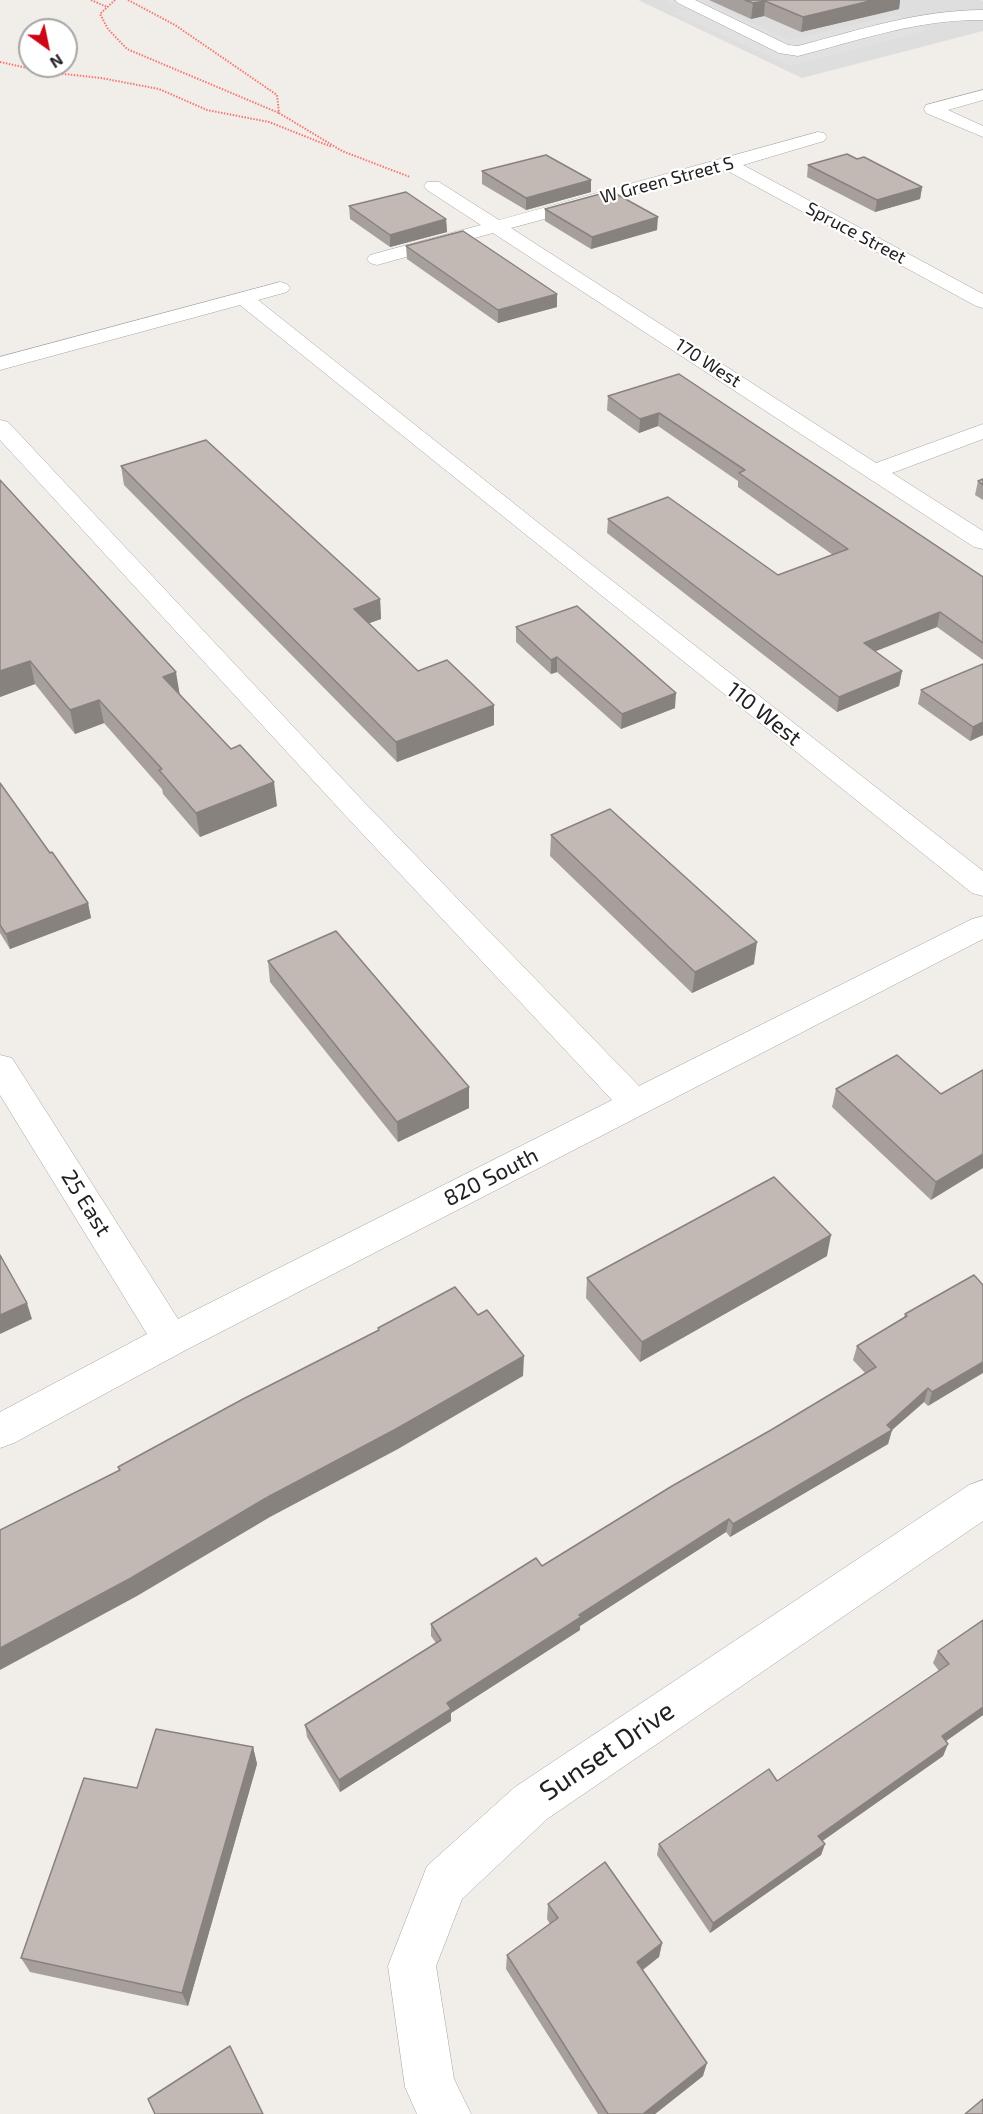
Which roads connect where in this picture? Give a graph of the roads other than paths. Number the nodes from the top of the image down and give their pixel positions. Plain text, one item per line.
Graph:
1 (683, 0) edge
2 (934, 0) edge
3 (962, 14) junction
4 (983, 15) edge
5 (983, 95) edge
6 (983, 132) edge
7 (818, 137) dead end
8 (728, 164) junction
9 (433, 186) road end
10 (496, 227) junction
11 (376, 259) dead end
12 (280, 288) dead end
13 (243, 298) junction
14 (983, 302) edge
15 (0, 364) edge
16 (0, 427) edge
17 (983, 431) edge
18 (875, 471) junction
19 (983, 542) edge
20 (983, 886) edge
21 (983, 926) edge
22 (0, 1067) edge
23 (635, 1103) junction
24 (171, 1340) junction
25 (0, 1431) edge
26 (983, 1498) edge
27 (446, 2114) edge

1 - 3 street
2 - 3 street
3 - 4 street
5 - 6 street
7 - 8 street, W Green Street S
8 - 10 street, W Green Street S
8 - 14 street, Spruce Street
9 - 10 street, 170 West
10 - 11 street, W Green Street S
10 - 18 street, 170 West
12 - 13 street
13 - 15 street
13 - 20 street, 110 West
16 - 23 street
17 - 18 street
18 - 19 street, 170 West
21 - 23 street, 820 South
22 - 24 street, 25 East
23 - 24 street, 820 South
24 - 25 street, 820 South
26 - 27 street, Sunset Drive

